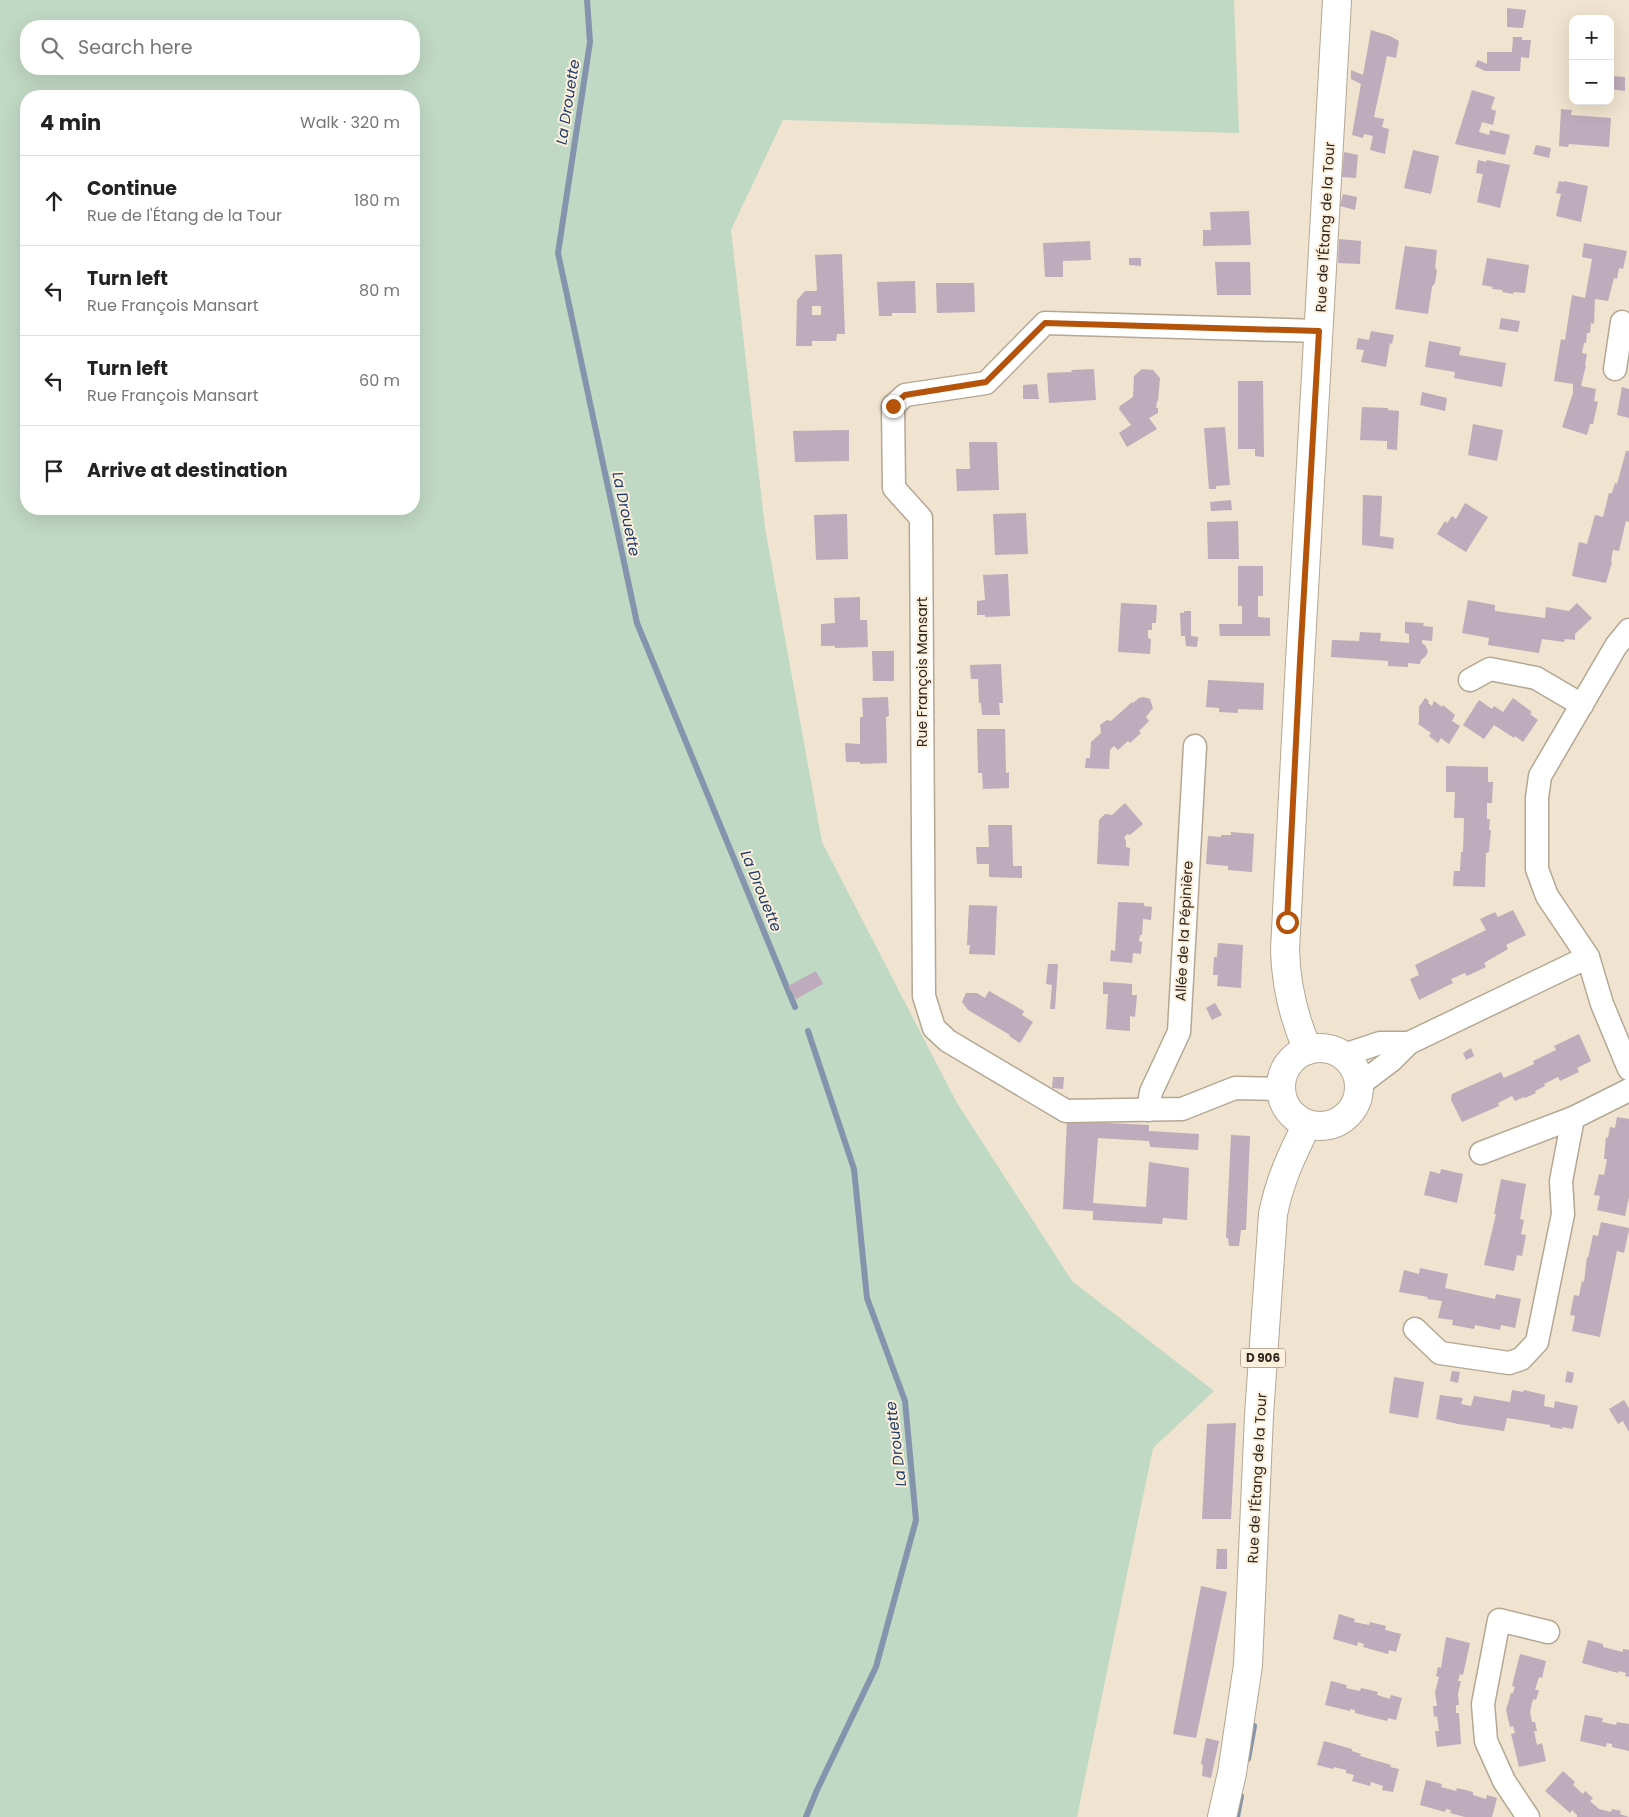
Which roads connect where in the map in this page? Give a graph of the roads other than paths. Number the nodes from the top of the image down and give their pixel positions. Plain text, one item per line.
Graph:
1 (1337, 0) edge
2 (1622, 322) dead end
3 (1319, 331) junction
4 (1624, 348) edge
5 (1615, 369) dead end
6 (1629, 630) edge
7 (1470, 680) dead end
8 (1582, 705) junction
9 (1195, 746) dead end
10 (1588, 956) junction
11 (1409, 1043) junction
12 (1308, 1050) junction
13 (1344, 1055) junction
14 (1629, 1069) edge
15 (1359, 1085) junction
16 (1281, 1089) junction
17 (1629, 1090) edge
18 (1148, 1110) junction
19 (1573, 1118) junction
20 (1307, 1124) junction
21 (1481, 1153) dead end
22 (1415, 1329) dead end
23 (1548, 1632) dead end
24 (1222, 1817) edge
25 (1528, 1817) edge

1 - 3 main road, Rue de l'Étang de la Tour
2 - 4 street
3 - 12 main road, Rue de l'Étang de la Tour
3 - 18 street, Rue François Mansart
4 - 5 street
6 - 8 street
7 - 8 street
8 - 10 street
9 - 18 street, Allée de la Pépinière
10 - 11 street
10 - 14 street
11 - 13 street
11 - 15 street
12 - 13 main road
12 - 16 main road
13 - 15 main road
15 - 20 main road
16 - 18 street, Rue François Mansart
16 - 20 main road
17 - 19 street
19 - 21 street
19 - 22 street
20 - 24 main road, Rue de l'Étang de la Tour / D 906
23 - 25 street

